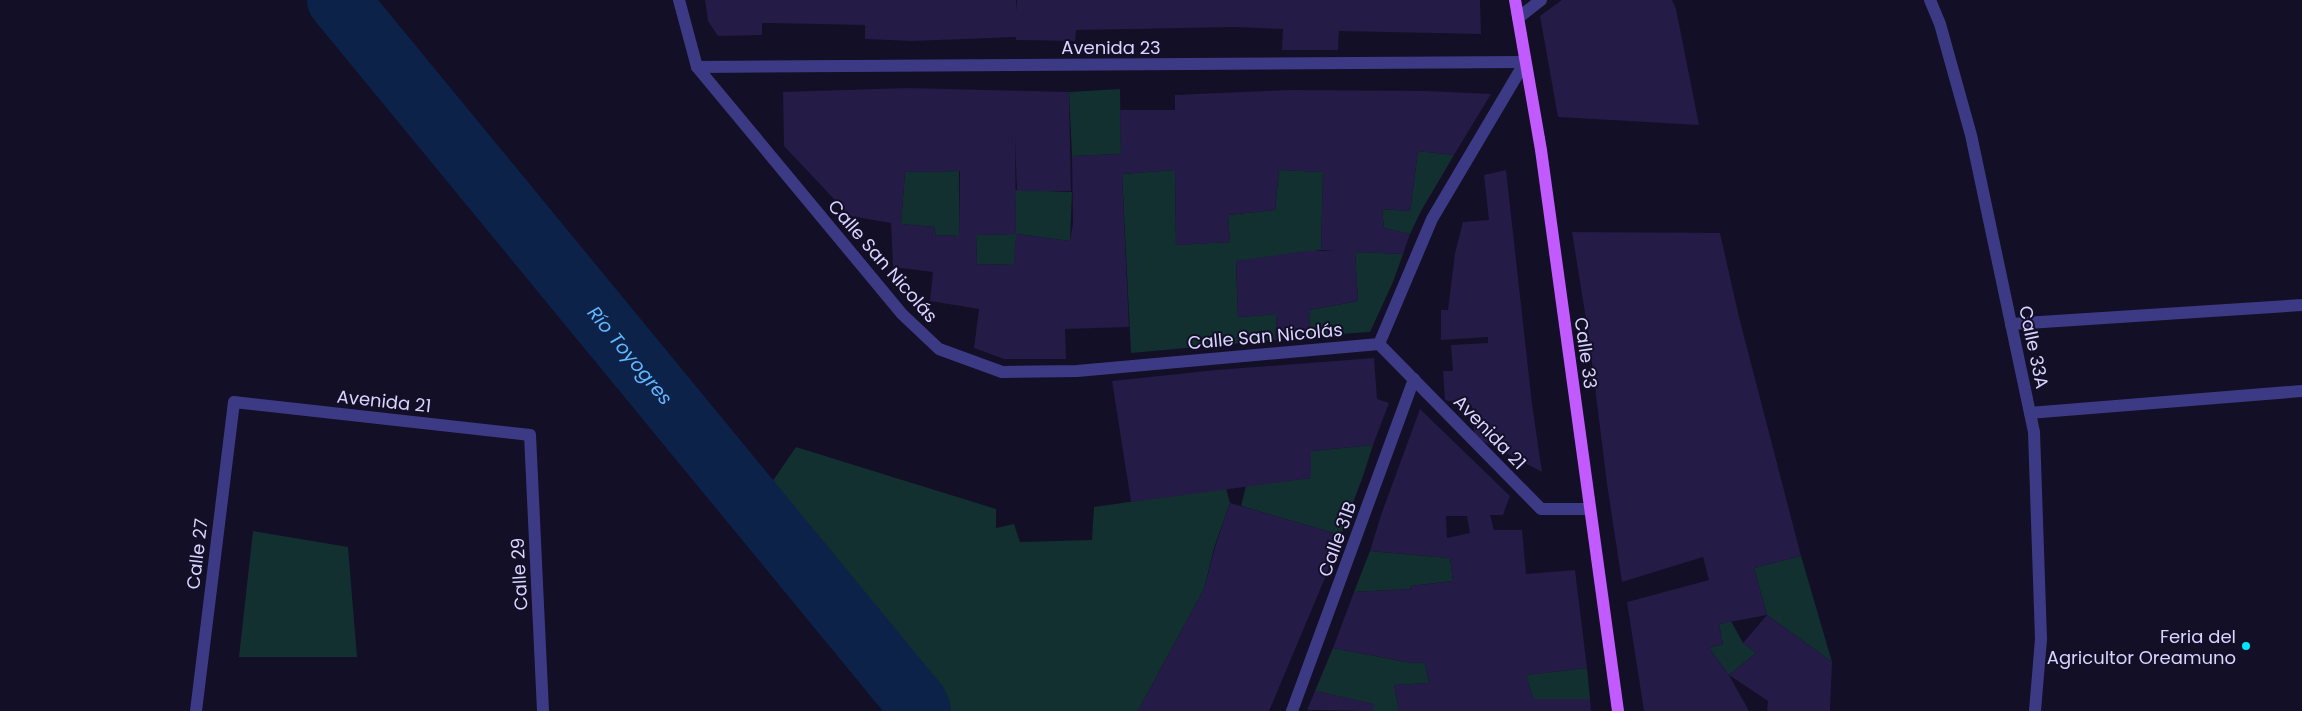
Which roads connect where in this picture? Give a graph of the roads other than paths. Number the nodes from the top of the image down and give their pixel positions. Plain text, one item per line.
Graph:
1 (679, 0) edge
2 (1515, 0) edge
3 (1541, 0) edge
4 (1930, 0) edge
5 (1518, 18) junction
6 (1525, 62) junction
7 (697, 67) junction
8 (2302, 305) edge
9 (2011, 324) junction
10 (1379, 344) junction
11 (1414, 379) junction
12 (2302, 391) edge
13 (234, 402) joint
14 (2030, 413) junction
15 (530, 435) joint
16 (1590, 509) junction
17 (196, 711) edge
18 (543, 711) edge
19 (1292, 711) edge
20 (1618, 711) edge
21 (2035, 711) edge

1 - 7 street, Calle San Nicolás
2 - 5 main road, Calle 33
3 - 5 street
4 - 9 street, Calle 33A
5 - 6 main road, Calle 33
6 - 7 street, Avenida 23
6 - 10 street
6 - 16 main road, Calle 33
7 - 10 street, Calle San Nicolás
8 - 9 street
9 - 14 street, Calle 33A
10 - 11 street, Avenida 21
11 - 16 street, Avenida 21
11 - 19 street, Calle 31B
12 - 14 street
13 - 15 street, Avenida 21
13 - 17 street, Calle 27
14 - 21 street, Calle 33A
15 - 18 street, Calle 29
16 - 20 main road, Calle 33

